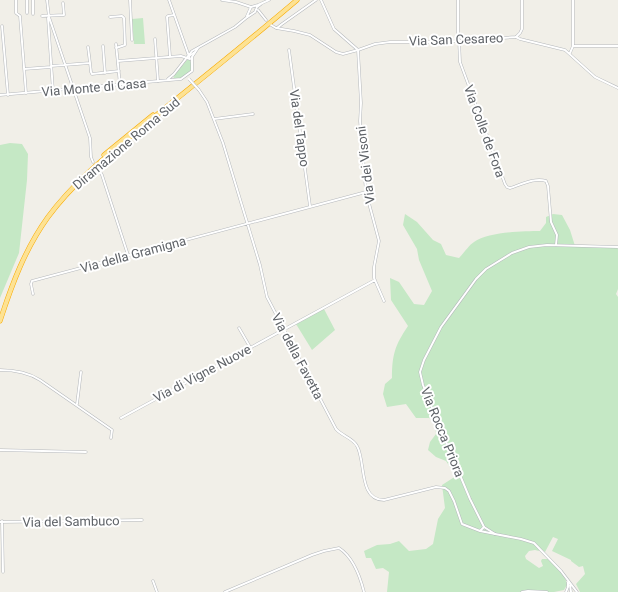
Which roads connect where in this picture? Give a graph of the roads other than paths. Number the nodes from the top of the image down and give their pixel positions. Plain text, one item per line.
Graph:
1 (16, 0) edge
2 (27, 0) edge
3 (33, 0) edge
4 (47, 0) edge
5 (130, 0) edge
6 (169, 0) edge
7 (222, 0) edge
8 (269, 0) edge
9 (293, 0) edge
10 (297, 0) edge
11 (316, 0) edge
12 (321, 0) edge
13 (458, 0) edge
14 (522, 0) edge
15 (573, 0) edge
16 (237, 1) edge
17 (63, 3) dead end
18 (261, 4) junction
19 (246, 6) junction
20 (251, 6) junction
21 (255, 6) junction
22 (257, 9) junction
23 (249, 10) junction
24 (254, 13) junction
25 (261, 13) junction
26 (27, 14) dead end
27 (33, 14) dead end
28 (174, 15) junction
29 (42, 16) dead end
30 (49, 16) junction
31 (110, 17) dead end
32 (246, 18) junction
33 (266, 20) dead end
34 (271, 25) dead end
35 (2, 26) dead end
36 (278, 28) junction
37 (516, 37) junction
38 (132, 40) dead end
39 (155, 40) dead end
40 (458, 40) junction
41 (116, 44) dead end
42 (103, 46) dead end
43 (573, 46) junction
44 (618, 46) edge
45 (88, 47) dead end
46 (116, 48) junction
47 (187, 49) junction
48 (289, 50) dead end
49 (358, 50) junction
50 (194, 51) junction
51 (570, 53) junction
52 (189, 55) junction
53 (170, 56) junction
54 (156, 57) junction
55 (186, 58) junction
56 (191, 60) junction
57 (118, 61) junction
58 (90, 63) junction
59 (66, 65) junction
60 (51, 67) junction
61 (24, 69) junction
62 (119, 71) junction
63 (105, 73) junction
64 (174, 74) junction
65 (187, 76) junction
66 (172, 80) junction
67 (158, 81) junction
68 (165, 81) junction
69 (120, 85) junction
70 (618, 88) edge
71 (74, 89) junction
72 (53, 91) junction
73 (26, 93) junction
74 (0, 95) edge
75 (8, 95) junction
76 (253, 114) dead end
77 (214, 119) junction
78 (93, 162) dead end
79 (98, 168) dead end
80 (366, 192) junction
81 (310, 206) junction
82 (247, 223) junction
83 (556, 245) junction
84 (618, 247) edge
85 (128, 255) junction
86 (375, 280) junction
87 (33, 294) dead end
88 (384, 301) dead end
89 (0, 312) edge
90 (0, 321) edge
91 (239, 328) dead end
92 (284, 329) junction
93 (250, 347) junction
94 (0, 370) edge
95 (81, 372) dead end
96 (77, 404) junction
97 (121, 418) dead end
98 (111, 438) dead end
99 (0, 450) edge
100 (86, 452) dead end
101 (142, 520) dead end
102 (1, 522) edge
103 (484, 527) junction
104 (480, 531) junction
105 (495, 534) junction
106 (3, 572) dead end
107 (567, 579) junction
108 (153, 581) dead end
109 (157, 592) edge
110 (225, 592) edge
111 (364, 592) edge
112 (522, 592) edge
113 (546, 592) edge
114 (567, 592) edge
115 (577, 592) edge

1 - 61 street
2 - 26 street
3 - 27 street
4 - 30 street
5 - 38 street
6 - 28 street
7 - 16 street
8 - 18 street
9 - 89 highway, Diramazione Roma Sud
10 - 90 highway, Diramazione Roma Sud
11 - 36 street
12 - 49 street
13 - 40 street
14 - 37 street, Via San Cesareo
15 - 43 street
16 - 19 street
17 - 30 street
18 - 21 street
18 - 22 street
19 - 20 street
19 - 23 street
20 - 21 street
20 - 23 street
21 - 22 street
22 - 24 street
22 - 25 street
23 - 24 street
23 - 32 street
24 - 25 street
24 - 32 street
25 - 33 street
28 - 47 street
28 - 53 street
29 - 30 street
30 - 59 street
30 - 60 street
31 - 46 street
32 - 50 street
34 - 36 street, Via San Cesareo
35 - 75 street
36 - 49 street, Via San Cesareo
37 - 40 street, Via San Cesareo
37 - 51 street
39 - 54 street
40 - 49 street, Via San Cesareo
40 - 83 street, Via Colle de Fora
41 - 46 street
42 - 63 street
43 - 44 street
43 - 51 street
45 - 58 street
46 - 57 street
47 - 50 street
47 - 52 street
48 - 81 street, Via del Tappo
49 - 80 street, Via dei Visoni
50 - 52 street
50 - 56 street
51 - 70 street
52 - 55 street
52 - 56 street
53 - 54 street
53 - 55 street
54 - 57 street
54 - 67 street
55 - 56 street
55 - 64 street
56 - 65 street
57 - 62 street
58 - 59 street
58 - 63 street
59 - 60 street
59 - 71 street
60 - 61 street
60 - 72 street
61 - 73 street
62 - 63 street
62 - 69 street
64 - 66 street
64 - 68 street
65 - 66 street, Via Monte di Casa
65 - 77 street, Via della Favetta, bridge
66 - 68 street, Via Monte di Casa
67 - 68 street, Via Monte di Casa
67 - 69 street, Via Monte di Casa
69 - 71 street, Via Monte di Casa
71 - 72 street, Via Monte di Casa
71 - 78 street
72 - 73 street, Via Monte di Casa
73 - 75 street, Via Monte di Casa
74 - 75 street, Via Monte di Casa
76 - 77 street
77 - 82 street, Via della Favetta
79 - 85 street
80 - 81 street, Via della Gramigna
80 - 86 street, Via dei Visoni
81 - 82 street, Via della Gramigna
82 - 85 street, Via della Gramigna
82 - 92 street, Via della Favetta
83 - 84 street, Via Rocca Priora
83 - 103 street, Via Rocca Priora
85 - 87 street, Via della Gramigna
86 - 88 street, Via dei Visoni
86 - 92 street, Via di Vigne Nuove
91 - 93 street
92 - 93 street, Via di Vigne Nuove
92 - 104 street, Via della Favetta
93 - 97 street, Via di Vigne Nuove
94 - 96 street
95 - 96 street
96 - 98 street
99 - 100 street
101 - 102 street, Via del Sambuco
102 - 106 street
103 - 104 street
103 - 105 street
104 - 105 street
105 - 107 street
107 - 114 street
107 - 114 street
107 - 115 street
108 - 109 street
110 - 111 street
112 - 113 street

